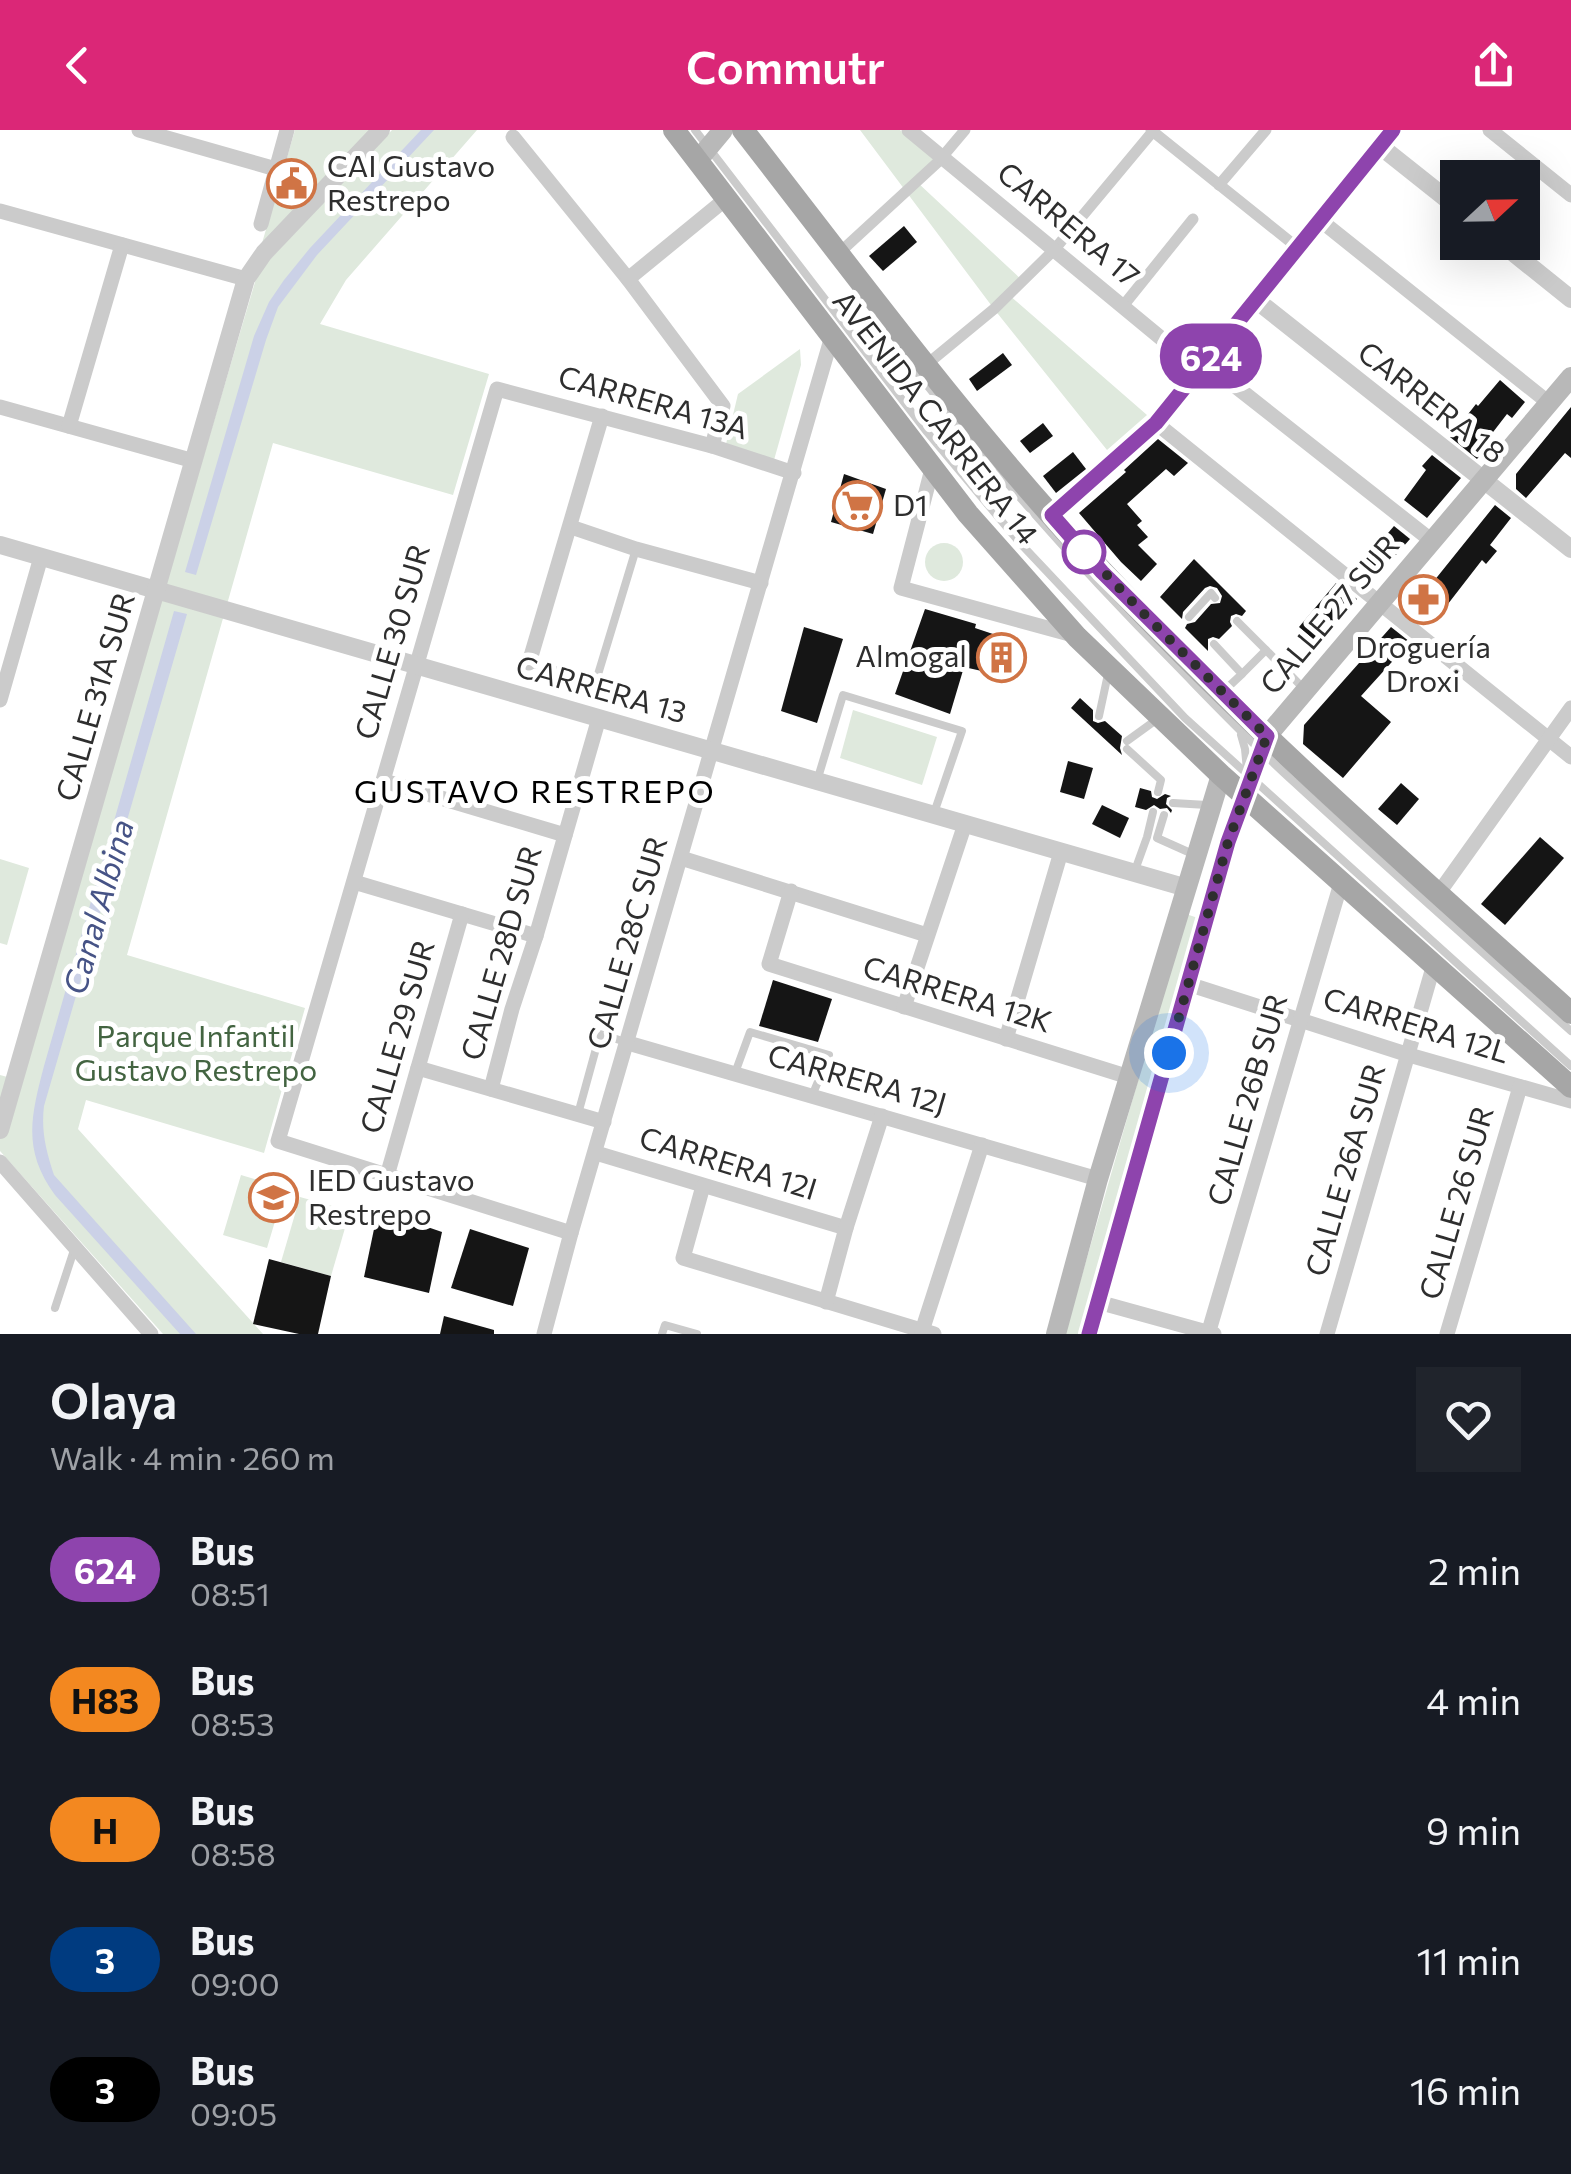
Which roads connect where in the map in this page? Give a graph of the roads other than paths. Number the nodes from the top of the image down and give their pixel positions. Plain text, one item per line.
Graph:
1 (287, 130) edge
2 (381, 130) edge
3 (674, 130) edge
4 (695, 130) edge
5 (726, 130) edge
6 (743, 130) edge
7 (909, 130) edge
8 (965, 130) edge
9 (1153, 130) edge
10 (1266, 130) edge
11 (1393, 130) edge
12 (1490, 130) edge
13 (148, 131) edge
14 (513, 137) dead end
15 (1380, 146) junction
16 (703, 154) junction
17 (942, 158) junction
18 (276, 169) junction
19 (1219, 185) junction
20 (1440, 194) edge
21 (1571, 196) edge
22 (727, 198) junction
23 (0, 211) edge
24 (1193, 220) dead end
25 (1320, 220) junction
26 (261, 224) dead end
27 (122, 244) junction
28 (1298, 248) junction
29 (1054, 250) junction
30 (839, 253) junction
31 (1522, 260) edge
32 (246, 279) junction
33 (628, 279) junction
34 (1571, 299) edge
35 (1256, 300) junction
36 (1122, 306) junction
37 (871, 312) dead end
38 (832, 336) junction
39 (892, 340) dead end
40 (926, 365) junction
41 (1202, 366) junction
42 (1571, 377) edge
43 (497, 389) joint
44 (1549, 403) junction
45 (0, 407) edge
46 (602, 416) junction
47 (1156, 423) junction
48 (69, 426) junction
49 (712, 446) junction
50 (194, 461) junction
51 (932, 469) junction
52 (794, 473) junction
53 (1484, 480) junction
54 (1052, 515) junction
55 (570, 528) junction
56 (1432, 541) junction
57 (0, 544) edge
58 (636, 549) junction
59 (1571, 549) edge
60 (41, 556) junction
61 (762, 584) junction
62 (156, 590) junction
63 (1214, 598) dead end
64 (1380, 602) junction
65 (1237, 620) dead end
66 (1077, 637) junction
67 (1169, 640) junction
68 (1214, 644) dead end
69 (1266, 650) junction
70 (529, 663) joint
71 (418, 666) junction
72 (4, 670) edge
73 (1110, 670) junction
74 (1242, 674) junction
75 (1305, 690) junction
76 (1222, 692) junction
77 (0, 700) edge
78 (1571, 708) edge
79 (1099, 716) dead end
80 (598, 718) junction
81 (1160, 718) junction
82 (1240, 730) junction
83 (1549, 739) junction
84 (1264, 743) junction
85 (713, 751) junction
86 (1571, 757) edge
87 (1221, 775) junction
88 (377, 780) junction
89 (817, 782) junction
90 (1247, 782) junction
91 (1158, 792) dead end
92 (1173, 803) dead end
93 (1212, 806) junction
94 (1153, 812) dead end
95 (933, 815) junction
96 (1164, 815) dead end
97 (965, 824) junction
98 (565, 836) junction
99 (1152, 837) junction
100 (1061, 852) junction
101 (1196, 856) junction
102 (682, 858) junction
103 (1134, 873) junction
104 (354, 882) junction
105 (1341, 882) junction
106 (1187, 888) junction
107 (790, 892) junction
108 (1438, 894) junction
109 (462, 914) junction
110 (926, 935) junction
111 (536, 936) junction
112 (1434, 964) junction
113 (1188, 984) junction
114 (904, 1007) junction
115 (1571, 1012) edge
116 (1300, 1020) junction
117 (1571, 1031) edge
118 (1006, 1039) junction
119 (628, 1042) junction
120 (1409, 1054) junction
121 (1571, 1066) edge
122 (418, 1068) junction
123 (8, 1070) edge
124 (734, 1073) junction
125 (1129, 1077) junction
126 (1520, 1087) junction
127 (1571, 1087) edge
128 (492, 1089) junction
129 (812, 1096) junction
130 (1571, 1102) edge
131 (578, 1114) junction
132 (882, 1116) junction
133 (604, 1122) junction
134 (0, 1130) edge
135 (982, 1145) junction
136 (596, 1152) junction
137 (0, 1162) edge
138 (387, 1176) junction
139 (1098, 1179) junction
140 (703, 1186) junction
141 (846, 1228) junction
142 (572, 1233) junction
143 (75, 1247) junction
144 (826, 1302) junction
145 (1098, 1302) junction
146 (55, 1308) dead end
147 (664, 1329) edge
148 (928, 1332) edge
149 (1210, 1333) edge
150 (151, 1334) edge
151 (545, 1334) edge
152 (697, 1334) edge
153 (1056, 1334) edge
154 (1089, 1334) edge
155 (1327, 1334) edge
156 (1446, 1334) edge

1 - 18 street
2 - 32 street
3 - 16 main road, AVENIDA CARRERA 14
4 - 16 lane
5 - 16 main road
5 - 37 lane
6 - 30 main road, AVENIDA CARRERA 14
7 - 17 street, CARRERA 17
8 - 17 street
9 - 19 street
9 - 29 street
10 - 19 street
11 - 15 street
12 - 21 street
13 - 18 street
14 - 33 street
15 - 20 street
15 - 25 street
16 - 22 main road, AVENIDA CARRERA 14
16 - 90 lane
17 - 29 street, CARRERA 17
17 - 30 street
18 - 26 street
19 - 28 street
22 - 33 street
22 - 38 main road, AVENIDA CARRERA 14
23 - 27 street
24 - 36 street
25 - 28 street
25 - 44 street
27 - 32 street
27 - 48 street
28 - 35 street
29 - 36 street, CARRERA 17
29 - 40 street
30 - 40 main road, AVENIDA CARRERA 14
31 - 34 street
32 - 50 street, CALLE 31A SUR
33 - 49 street
35 - 41 street
35 - 53 street, CARRERA 18
36 - 41 street, CARRERA 17
38 - 51 main road, AVENIDA CARRERA 14
38 - 52 street, CALLE 28C SUR
39 - 82 lane
40 - 54 main road, AVENIDA CARRERA 14
41 - 47 street
41 - 56 street, CARRERA 17
42 - 44 main road, CALLE 27 SUR
43 - 46 street, CARRERA 13A
43 - 71 street, CALLE 30 SUR
44 - 53 main road, CALLE 27 SUR
45 - 48 street
46 - 49 street, CARRERA 13A
46 - 55 street
47 - 54 street
47 - 64 street
48 - 50 street
49 - 52 street, CARRERA 13A
50 - 62 street, CALLE 31A SUR
51 - 66 main road, AVENIDA CARRERA 14
51 - 66 street
52 - 61 street, CALLE 28C SUR
53 - 56 main road, CALLE 27 SUR
53 - 59 street, CARRERA 18
54 - 67 main road, AVENIDA CARRERA 14
55 - 58 street
55 - 70 street
56 - 64 main road, CALLE 27 SUR
57 - 60 street, CARRERA 13
58 - 61 street
58 - 70 lane
60 - 62 street, CARRERA 13
60 - 72 street
61 - 85 street, CALLE 28C SUR
62 - 71 street, CARRERA 13
62 - 123 street, CALLE 31A SUR
63 - 67 lane
64 - 75 main road, CALLE 27 SUR
64 - 83 street
65 - 69 lane
66 - 73 main road, AVENIDA CARRERA 14
67 - 76 main road, AVENIDA CARRERA 14
68 - 74 lane
69 - 74 lane
69 - 75 lane
71 - 80 street, CARRERA 13
71 - 88 street, CALLE 30 SUR
72 - 77 street
73 - 79 lane
73 - 81 main road, AVENIDA CARRERA 14
74 - 76 lane
75 - 84 main road, CALLE 27 SUR
76 - 84 main road, AVENIDA CARRERA 14
78 - 83 street
80 - 85 street, CARRERA 13
80 - 98 street, CALLE 28D SUR
81 - 87 main road, AVENIDA CARRERA 14
81 - 91 lane
82 - 84 lane
82 - 90 lane
83 - 86 street
83 - 108 street
84 - 90 main road, CALLE 27 SUR
84 - 108 main road, AVENIDA CARRERA 14
84 - 117 lane
85 - 89 street, CARRERA 13
85 - 102 street, CALLE 28C SUR
87 - 90 main road, AVENIDA CARRERA 14
87 - 93 main road
88 - 98 street
88 - 104 street, CALLE 30 SUR
89 - 95 street, CARRERA 13
89 - 95 lane
90 - 105 main road, AVENIDA CARRERA 14
90 - 113 main road, CALLE 27 SUR
90 - 121 lane
92 - 93 lane
93 - 101 main road
94 - 99 lane
95 - 97 street, CARRERA 13
96 - 99 lane
97 - 100 street, CARRERA 13
97 - 110 street
98 - 111 street, CALLE 28D SUR
99 - 101 lane
99 - 103 lane
100 - 103 street, CARRERA 13
100 - 118 street
101 - 106 main road
102 - 107 street
102 - 119 street, CALLE 28C SUR
103 - 106 street, CARRERA 13
104 - 109 street
104 - 138 street, CALLE 30 SUR
105 - 112 main road, AVENIDA CARRERA 14
105 - 116 street, CALLE 26B SUR
106 - 125 main road
107 - 110 street
107 - 114 street, CARRERA 12K
108 - 115 main road, AVENIDA CARRERA 14
109 - 111 street
109 - 122 street, CALLE 29 SUR
110 - 114 street
111 - 128 street, CALLE 28D SUR
112 - 120 street, CALLE 26A SUR
112 - 127 main road, AVENIDA CARRERA 14
113 - 116 street, CARRERA 12L
113 - 145 main road, CALLE 27 SUR
114 - 118 street, CARRERA 12K
116 - 120 street, CARRERA 12L
116 - 149 street, CALLE 26B SUR
118 - 125 street, CARRERA 12K
119 - 124 street, CARRERA 12J
119 - 131 lane, CARRERA 12J
119 - 133 street, CALLE 28C SUR
120 - 126 street, CARRERA 12L
120 - 155 street, CALLE 26A SUR
122 - 128 street, CARRERA 12I
122 - 138 street, CALLE 29 SUR
123 - 134 street, CALLE 31A SUR
124 - 129 street, CARRERA 12J
124 - 129 lane
125 - 139 main road
126 - 130 street, CARRERA 12L
126 - 156 street, CALLE 26 SUR
128 - 131 street, CARRERA 12I
129 - 132 street, CARRERA 12J
131 - 133 street, CARRERA 12I
132 - 135 street, CARRERA 12J
132 - 141 street
133 - 136 street, CALLE 28C SUR
135 - 139 street, CARRERA 12J
135 - 148 street
136 - 140 street, CARRERA 12I
136 - 142 street, CALLE 28C SUR
137 - 143 street
138 - 142 street
139 - 153 main road
140 - 141 street, CARRERA 12I
140 - 144 street
141 - 144 street
142 - 151 street, CALLE 28C SUR
143 - 146 lane
143 - 150 street
144 - 148 street
145 - 149 street
145 - 154 main road, CALLE 27 SUR
147 - 152 lane

